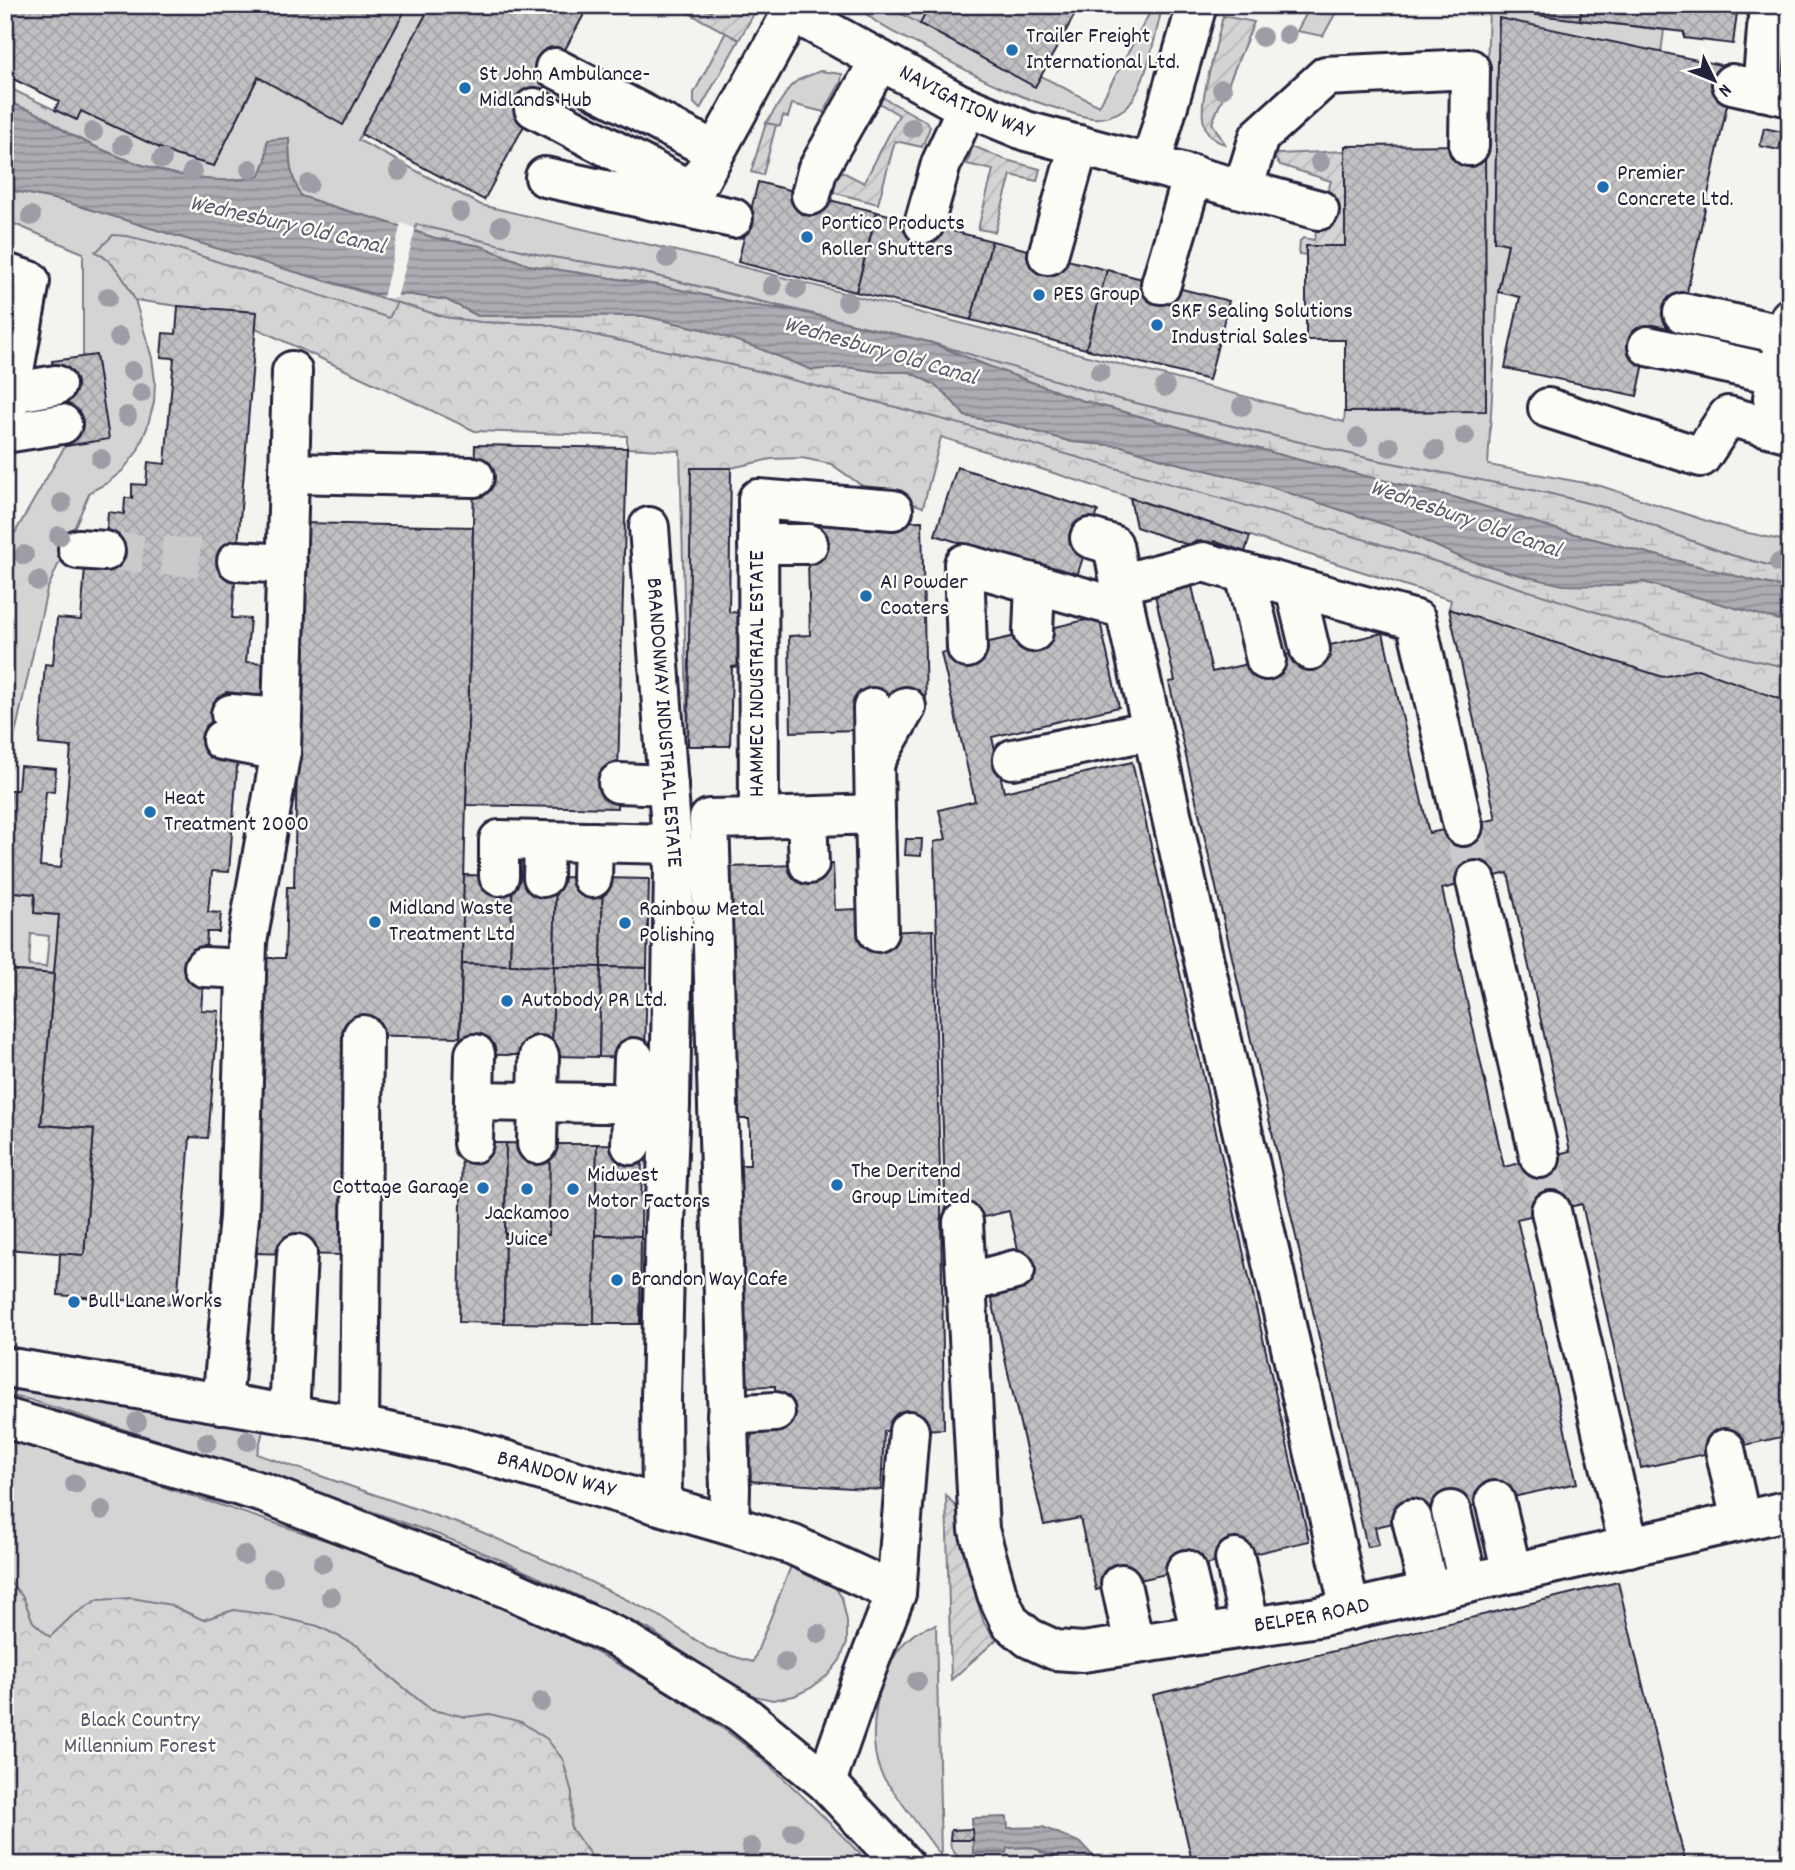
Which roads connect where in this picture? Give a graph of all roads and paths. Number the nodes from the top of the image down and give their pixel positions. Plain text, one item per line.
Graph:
1 (1769, 5) edge
2 (1196, 7) edge
3 (795, 8) edge
4 (880, 60) junction
5 (555, 68) dead end
6 (1761, 91) edge
7 (967, 107) junction
8 (534, 108) dead end
9 (722, 138) junction
10 (1079, 145) junction
11 (1457, 146) dead end
12 (1151, 164) junction
13 (1193, 175) junction
14 (545, 177) dead end
15 (1243, 189) junction
16 (811, 195) dead end
17 (689, 200) junction
18 (1319, 209) dead end
19 (733, 218) dead end
20 (925, 224) dead end
21 (1048, 255) dead end
22 (5, 273) edge
23 (1161, 284) dead end
24 (1683, 313) dead end
25 (1788, 327) edge
26 (12, 345) edge
27 (1648, 346) dead end
28 (292, 371) dead end
29 (1778, 375) junction
30 (56, 385) dead end
31 (8, 407) edge
32 (1548, 408) dead end
33 (62, 424) dead end
34 (1779, 430) edge
35 (5, 433) edge
36 (289, 473) junction
37 (474, 477) dead end
38 (893, 510) dead end
39 (749, 526) junction
40 (649, 527) dead end
41 (1090, 538) dead end
42 (808, 544) dead end
43 (237, 561) tunnel mouth
44 (287, 564) junction
45 (1245, 574) junction
46 (1035, 584) junction
47 (1295, 587) junction
48 (1123, 596) junction
49 (1033, 632) dead end
50 (967, 648) dead end
51 (1310, 650) dead end
52 (1266, 660) dead end
53 (890, 708) dead end
54 (227, 727) dead end
55 (1152, 730) junction
56 (281, 734) junction
57 (1013, 759) dead end
58 (618, 783) dead end
59 (668, 785) junction
60 (875, 814) junction
61 (807, 817) junction
62 (759, 818) junction
63 (1464, 826) tunnel mouth
64 (672, 844) junction
65 (809, 864) dead end
66 (499, 876) dead end
67 (1476, 881) tunnel mouth
68 (878, 932) dead end
69 (204, 967) dead end
70 (246, 970) junction
71 (363, 1035) dead end
72 (475, 1054) dead end
73 (552, 1056) dead end
74 (634, 1058) dead end
75 (474, 1101) junction
76 (551, 1103) junction
77 (632, 1104) junction
78 (670, 1104) junction
79 (473, 1143) dead end
80 (550, 1144) dead end
81 (631, 1144) dead end
82 (1540, 1158) tunnel mouth
83 (1551, 1212) tunnel mouth
84 (963, 1222) dead end
85 (297, 1254) dead end
86 (1014, 1270) dead end
87 (965, 1283) junction
88 (5, 1367) edge
89 (222, 1404) junction
90 (775, 1412) dead end
91 (289, 1415) junction
92 (727, 1415) junction
93 (5, 1418) edge
94 (359, 1426) junction
95 (909, 1431) dead end
96 (1725, 1449) dead end
97 (1495, 1501) dead end
98 (662, 1505) junction
99 (1790, 1510) edge
100 (1451, 1511) dead end
101 (1412, 1519) dead end
102 (1741, 1521) junction
103 (729, 1525) junction
104 (1629, 1547) junction
105 (1235, 1559) dead end
106 (1186, 1570) dead end
107 (1512, 1573) junction
108 (1468, 1583) junction
109 (1121, 1584) dead end
110 (1429, 1592) junction
111 (896, 1593) junction
112 (1350, 1610) junction
113 (1250, 1627) junction
114 (1201, 1634) junction
115 (1134, 1644) junction
116 (826, 1782) junction
117 (904, 1865) edge

1 - 6 street
2 - 12 street
3 - 4 street, NAVIGATION WAY
3 - 9 street, NAVIGATION WAY
4 - 7 street, NAVIGATION WAY
4 - 16 street
5 - 9 street
7 - 10 street, NAVIGATION WAY
7 - 20 street
8 - 17 street
9 - 17 street, NAVIGATION WAY
10 - 12 street, NAVIGATION WAY
10 - 21 street
11 - 15 street
12 - 13 street, NAVIGATION WAY
13 - 15 street, NAVIGATION WAY
13 - 23 street
14 - 17 street
15 - 18 street, NAVIGATION WAY
17 - 19 street
22 - 26 street
24 - 25 street
25 - 29 street
26 - 31 street
27 - 29 street
28 - 36 street
29 - 34 street
30 - 31 street
32 - 34 street
33 - 35 street
36 - 37 street
36 - 44 street
38 - 39 street
39 - 42 street
39 - 62 street, HAMMEC INDUSTRIAL ESTATE
40 - 59 street, BRANDONWAY INDUSTRIAL ESTATE
41 - 48 street
43 - 44 street
44 - 56 street
45 - 47 street
45 - 48 street
45 - 52 street
46 - 48 street
46 - 49 street
46 - 50 street
47 - 51 street
47 - 63 street
48 - 55 street
53 - 60 street
54 - 56 street
55 - 57 street
55 - 112 street
56 - 70 street
58 - 59 street
59 - 64 street, BRANDONWAY INDUSTRIAL ESTATE
60 - 61 street
60 - 68 street
61 - 62 street
61 - 65 street
62 - 92 street, HAMMEC INDUSTRIAL ESTATE
64 - 66 street
64 - 78 street, BRANDONWAY INDUSTRIAL ESTATE
67 - 82 street
69 - 70 street
70 - 89 street
71 - 94 street
72 - 75 street
73 - 76 street
74 - 77 street
75 - 76 street
75 - 79 street
76 - 77 street
76 - 80 street
77 - 78 street
77 - 81 street
78 - 98 street, BRANDONWAY INDUSTRIAL ESTATE
83 - 104 street
84 - 87 street, BELPER ROAD
85 - 91 street
86 - 87 street
87 - 115 street, BELPER ROAD
88 - 89 street, BRANDON WAY
89 - 91 street, BRANDON WAY
90 - 92 street
91 - 94 street, BRANDON WAY
92 - 103 street, HAMMEC INDUSTRIAL ESTATE
93 - 116 street
94 - 98 street, BRANDON WAY
95 - 111 street
96 - 102 street
97 - 107 street
98 - 103 street, BRANDON WAY
99 - 102 street, BELPER ROAD
100 - 108 street
101 - 110 street
102 - 104 street, BELPER ROAD
103 - 111 street, BRANDON WAY
104 - 107 street, BELPER ROAD
105 - 113 street
106 - 114 street
107 - 108 street, BELPER ROAD
108 - 110 street, BELPER ROAD
109 - 115 street
110 - 112 street, BELPER ROAD
111 - 116 street
112 - 113 street, BELPER ROAD
113 - 114 street, BELPER ROAD
114 - 115 street, BELPER ROAD
116 - 117 street

